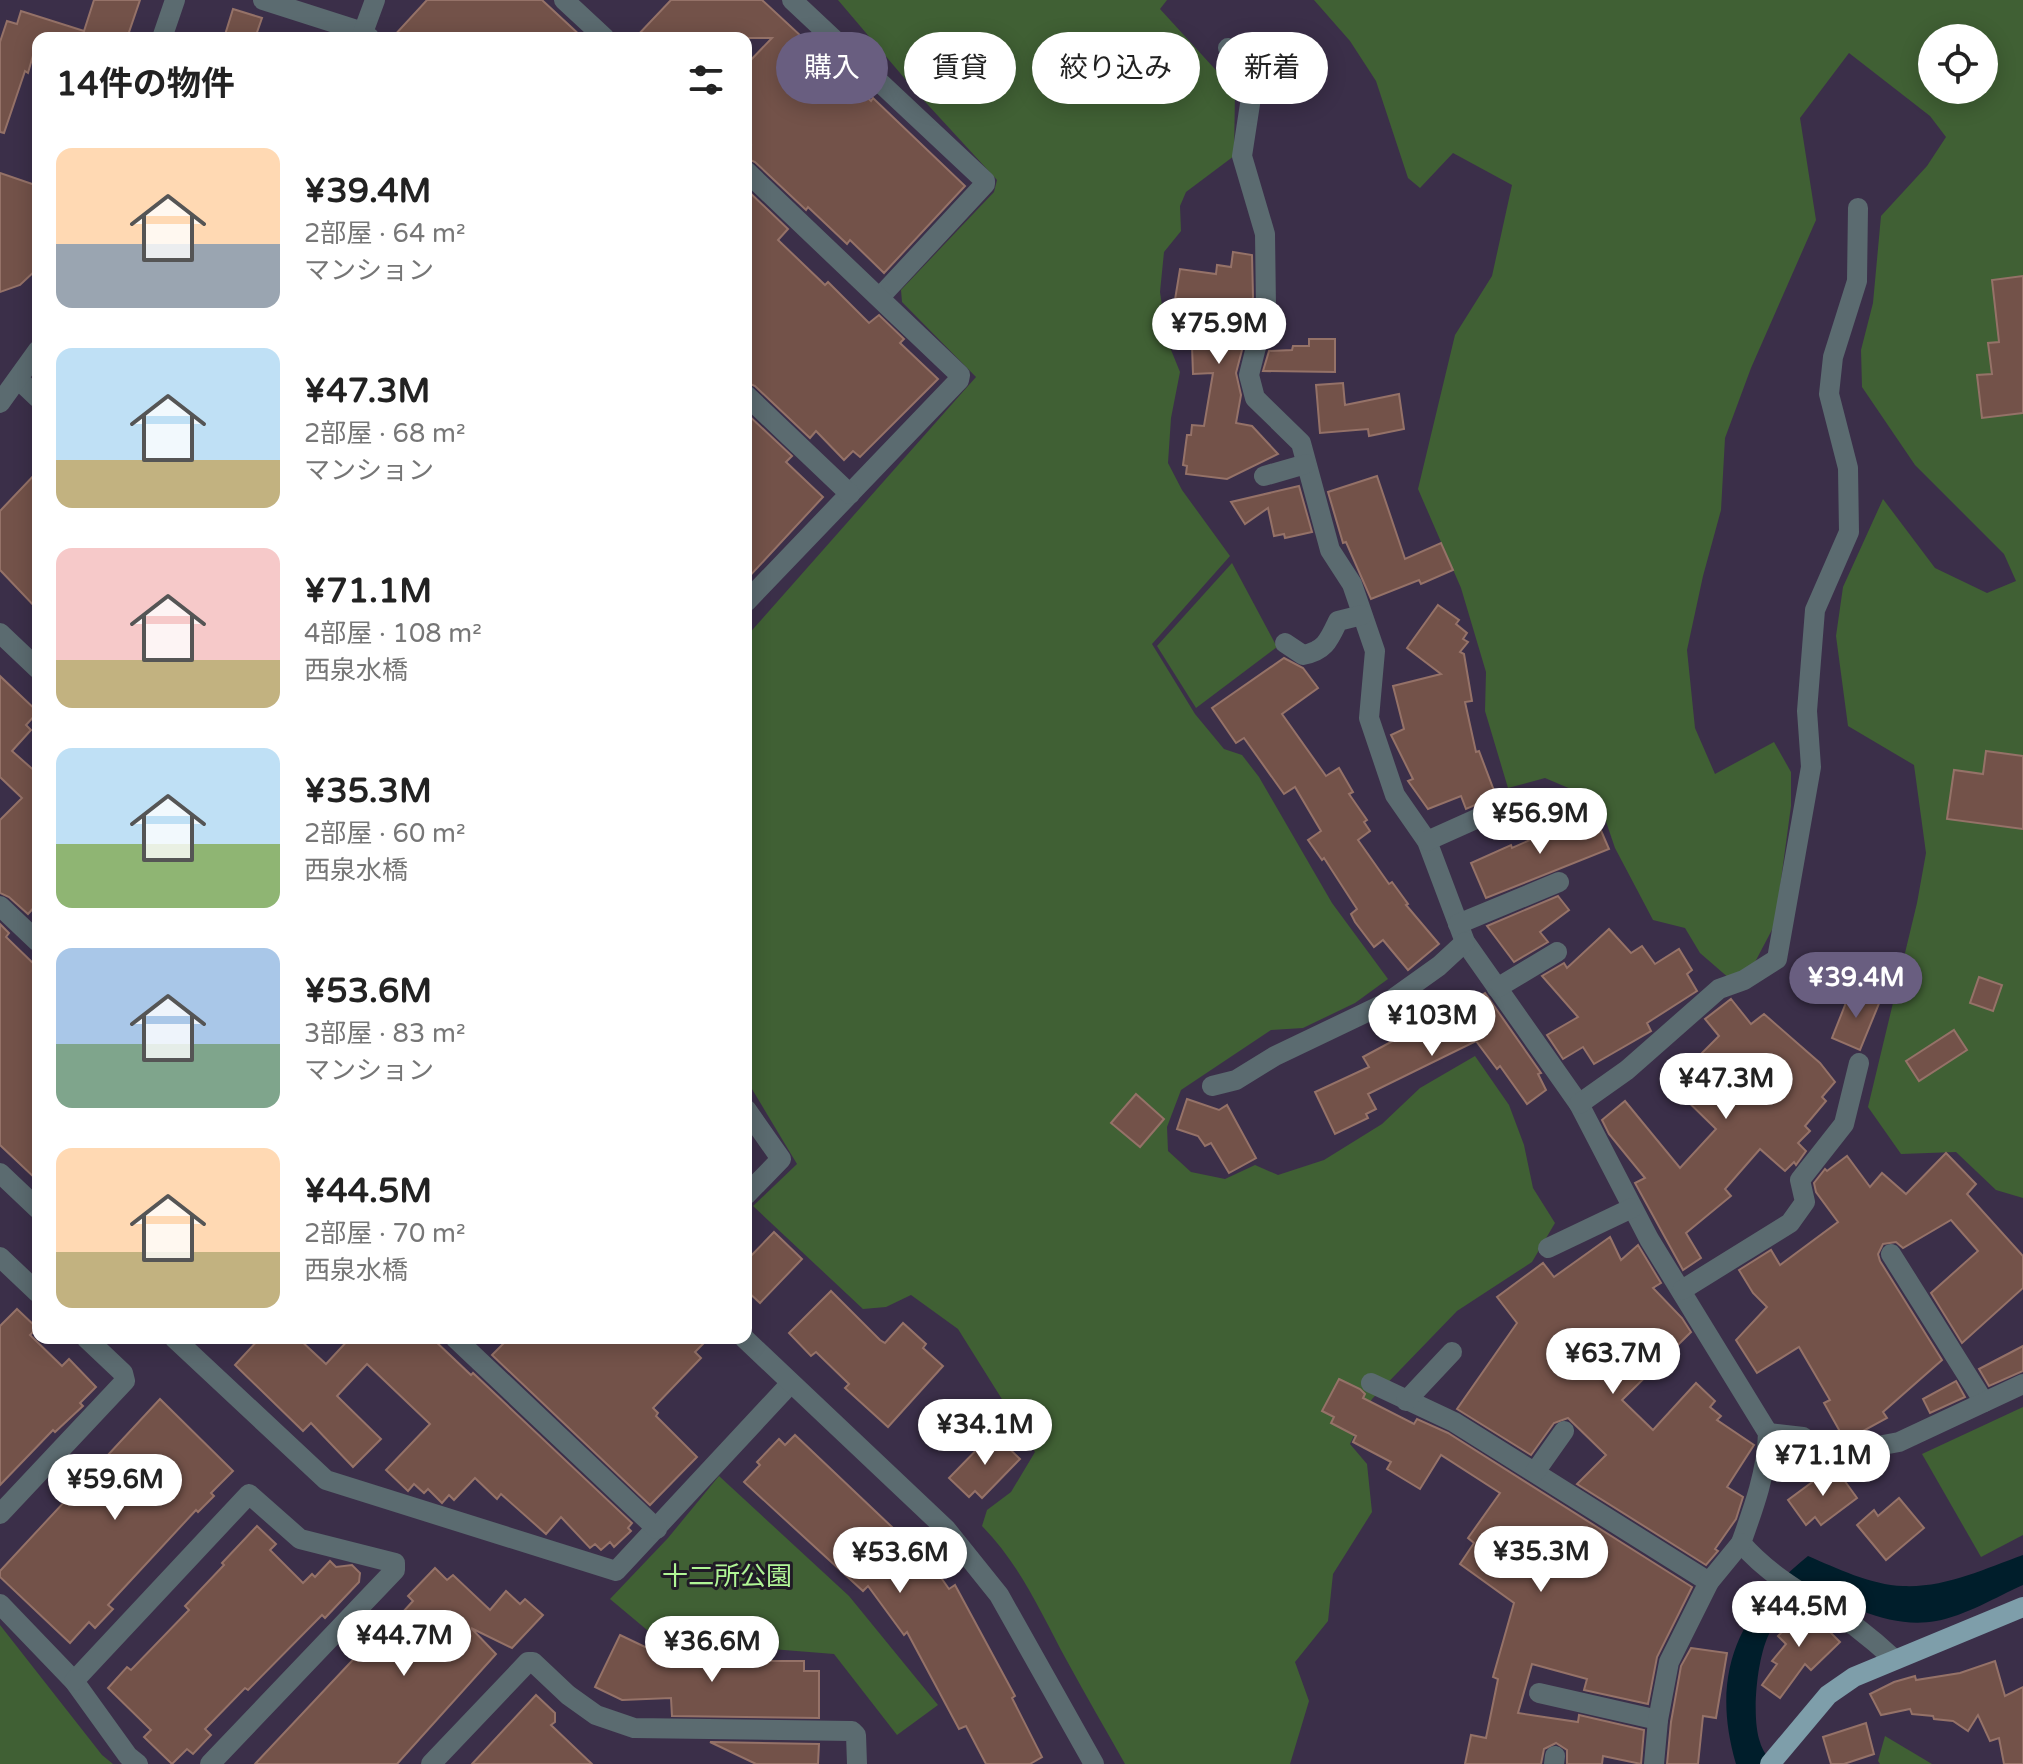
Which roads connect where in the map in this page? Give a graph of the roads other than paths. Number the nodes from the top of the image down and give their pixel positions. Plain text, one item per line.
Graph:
1 (175, 0) edge
2 (263, 0) edge
3 (375, 0) edge
4 (564, 0) edge
5 (792, 0) edge
6 (164, 32) edge
7 (353, 32) edge
8 (365, 32) edge
9 (599, 32) edge
10 (1250, 104) edge
11 (752, 177) edge
12 (1858, 208) dead end
13 (880, 297) junction
14 (32, 359) edge
15 (19, 380) junction
16 (32, 392) edge
17 (752, 401) edge
18 (0, 403) edge
19 (1306, 464) junction
20 (1264, 476) dead end
21 (850, 494) junction
22 (752, 596) edge
23 (1362, 615) junction
24 (0, 633) edge
25 (1285, 643) dead end
26 (32, 663) edge
27 (1505, 806) dead end
28 (1427, 841) junction
29 (1559, 882) dead end
30 (0, 906) edge
31 (1462, 933) junction
32 (32, 936) edge
33 (1557, 952) dead end
34 (1497, 988) junction
35 (1859, 1063) dead end
36 (1212, 1086) dead end
37 (1579, 1104) junction
38 (752, 1118) edge
39 (0, 1173) edge
40 (752, 1189) edge
41 (32, 1203) edge
42 (1632, 1208) junction
43 (1548, 1248) dead end
44 (1891, 1254) dead end
45 (0, 1257) edge
46 (32, 1287) edge
47 (1682, 1290) junction
48 (92, 1344) edge
49 (180, 1344) edge
50 (461, 1344) edge
51 (750, 1344) edge
52 (1452, 1352) dead end
53 (791, 1383) junction
54 (1371, 1383) dead end
55 (2023, 1384) edge
56 (1406, 1401) junction
57 (1984, 1402) junction
58 (1564, 1431) dead end
59 (1768, 1433) junction
60 (1535, 1472) junction
61 (0, 1514) edge
62 (657, 1529) junction
63 (1741, 1543) junction
64 (1709, 1582) junction
65 (0, 1604) edge
66 (2023, 1607) edge
67 (1894, 1659) junction
68 (74, 1681) junction
69 (1539, 1693) dead end
70 (1658, 1720) junction
71 (1774, 1760) edge
72 (138, 1764) edge
73 (210, 1764) edge
74 (431, 1764) edge
75 (857, 1764) edge
76 (1094, 1764) edge
77 (1654, 1764) edge

1 - 6 street
2 - 7 street
3 - 8 street
4 - 9 street
5 - 13 street
10 - 19 street
11 - 13 street
12 - 37 street
13 - 21 street
14 - 15 street
15 - 16 street
15 - 18 street
17 - 21 street
19 - 20 street
19 - 23 street
21 - 22 street
23 - 25 street
23 - 28 street
24 - 26 street
27 - 28 street
28 - 31 street
29 - 31 street
30 - 32 street
31 - 34 street
31 - 36 street
33 - 34 street
34 - 37 street
35 - 47 street
37 - 42 street
38 - 40 street
39 - 41 street
42 - 43 street
42 - 47 street
44 - 57 street
45 - 46 street
47 - 59 street
48 - 61 street
49 - 62 street
50 - 62 street
51 - 53 street
52 - 56 street
53 - 62 street
53 - 76 street
54 - 56 street
55 - 57 street
56 - 60 street
57 - 59 street
58 - 60 street
59 - 63 street
60 - 64 street
63 - 64 street
63 - 67 street
64 - 70 street
65 - 68 street
66 - 67 main road
67 - 71 main road
68 - 72 street
68 - 73 street
69 - 70 street
70 - 77 street
74 - 75 street

